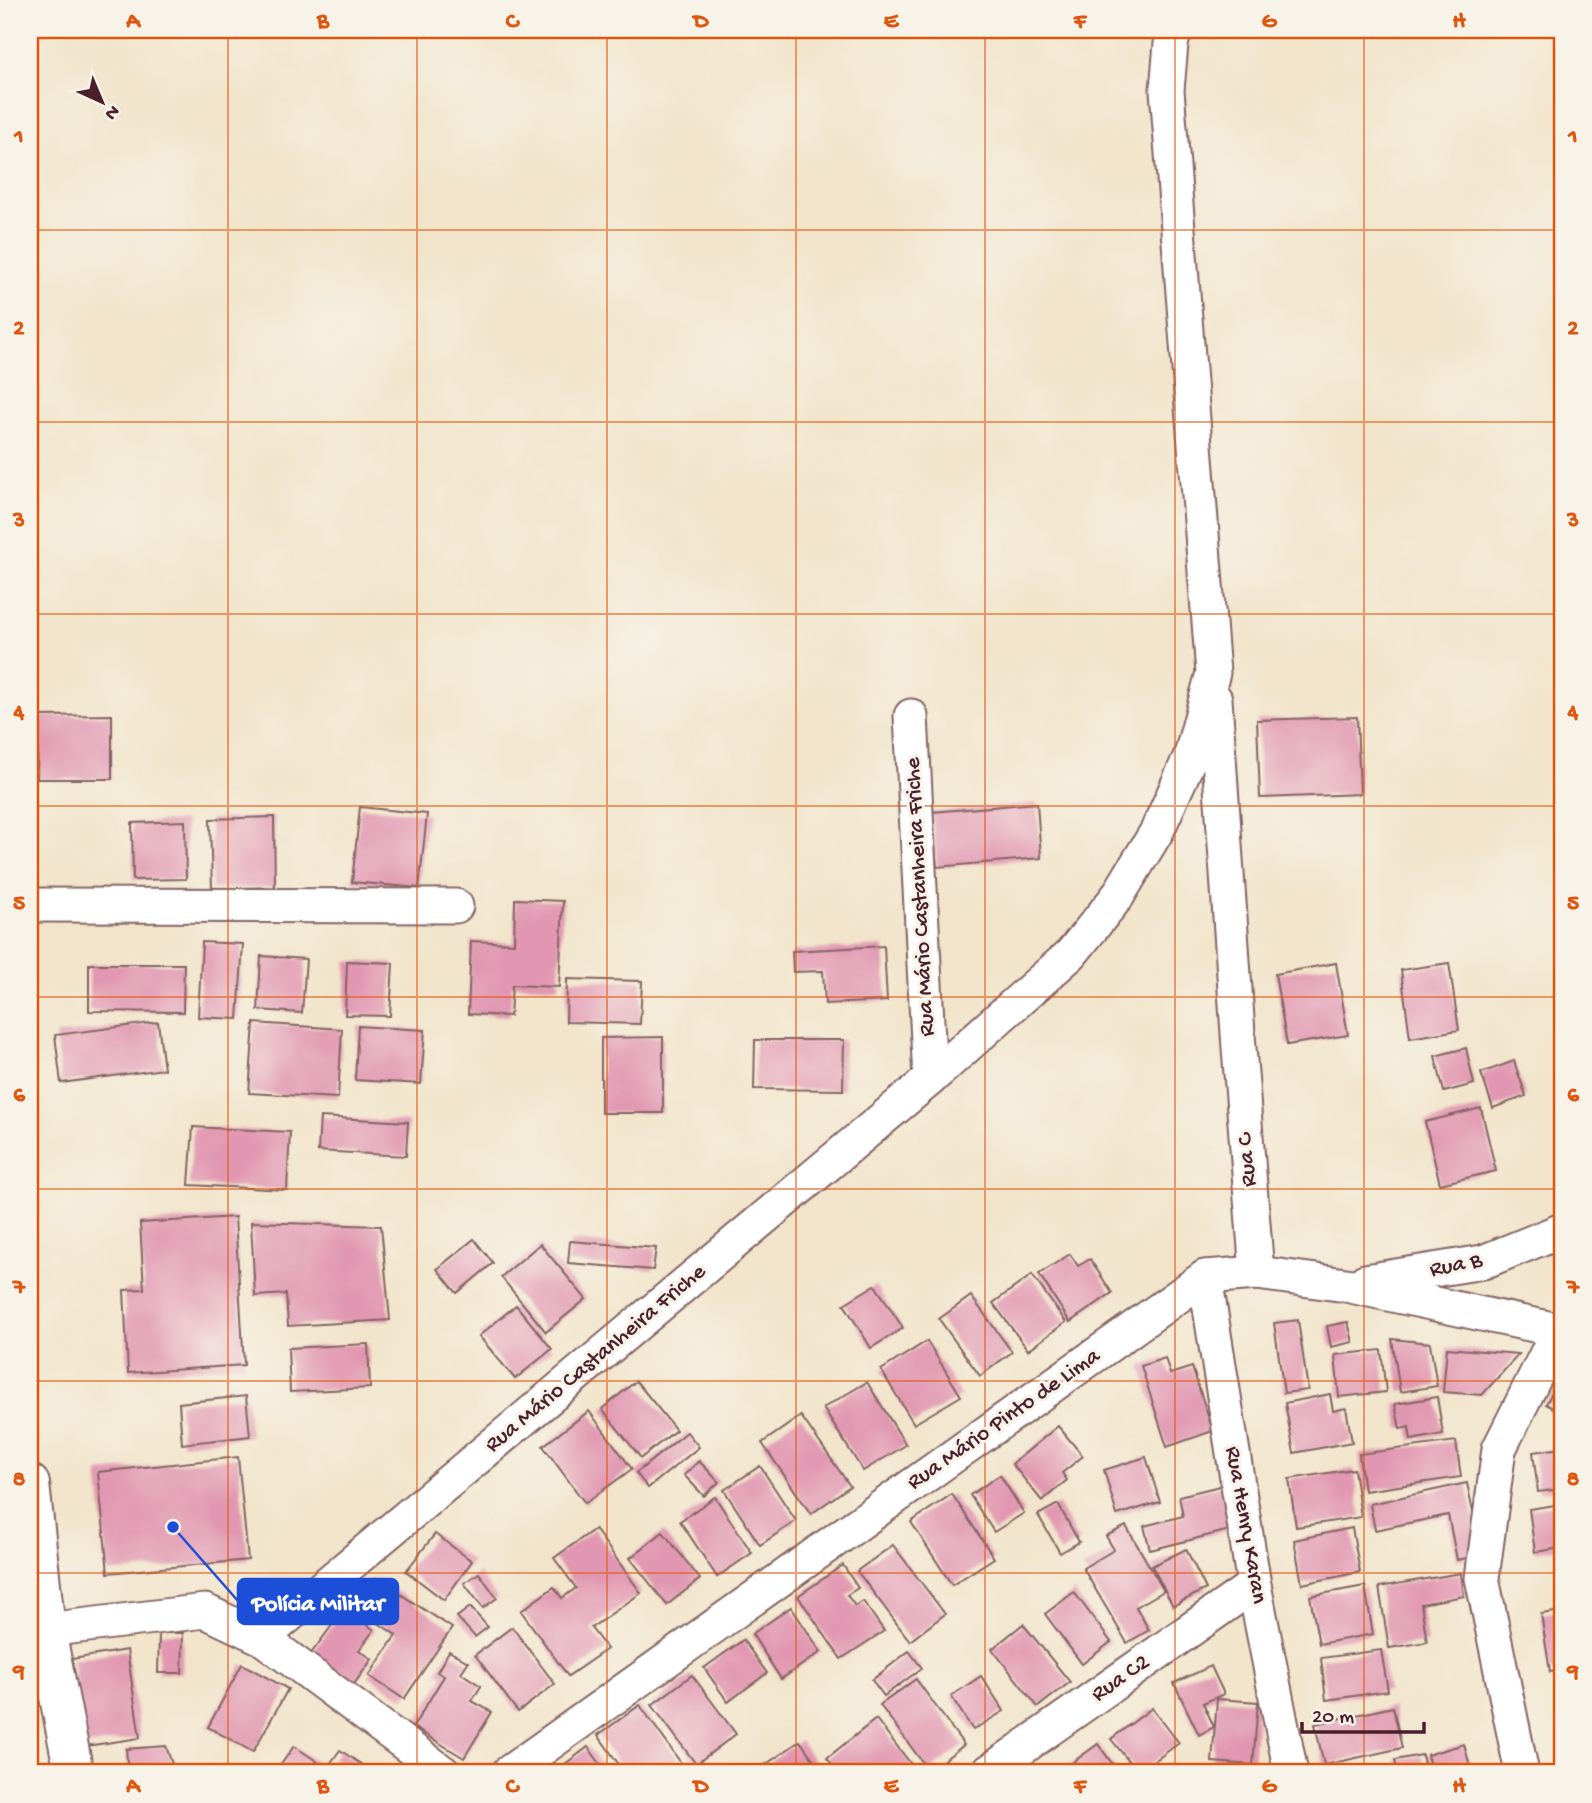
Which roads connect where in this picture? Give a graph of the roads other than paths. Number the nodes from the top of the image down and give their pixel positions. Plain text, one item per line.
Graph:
1 (1175, 30) edge
2 (1213, 673) junction
3 (911, 716) dead end
4 (30, 905) edge
5 (456, 906) dead end
6 (930, 1079) junction
7 (1562, 1230) edge
8 (1257, 1273) junction
9 (1205, 1277) junction
10 (1346, 1285) junction
11 (1560, 1331) edge
12 (30, 1484) edge
13 (1254, 1585) junction
14 (46, 1630) junction
15 (262, 1639) junction
16 (74, 1773) edge
17 (444, 1773) edge
18 (508, 1773) edge
19 (987, 1773) edge
20 (1292, 1773) edge
21 (1522, 1773) edge

1 - 2 street, Rua Mário Castanheira Friche
2 - 6 street, Rua Mário Castanheira Friche
2 - 8 street, Rua C
3 - 6 street, Rua Mário Castanheira Friche
4 - 5 street
6 - 15 street, Rua Mário Castanheira Friche
7 - 10 street, Rua B
8 - 9 street
8 - 10 street
9 - 13 street, Rua Henry Karan
9 - 18 street, Rua Mário Pinto de Lima
10 - 11 street
11 - 21 street
12 - 14 street
13 - 19 street, Rua C2
13 - 20 street, Rua Henry Karan
14 - 15 street
14 - 16 street
15 - 17 street

